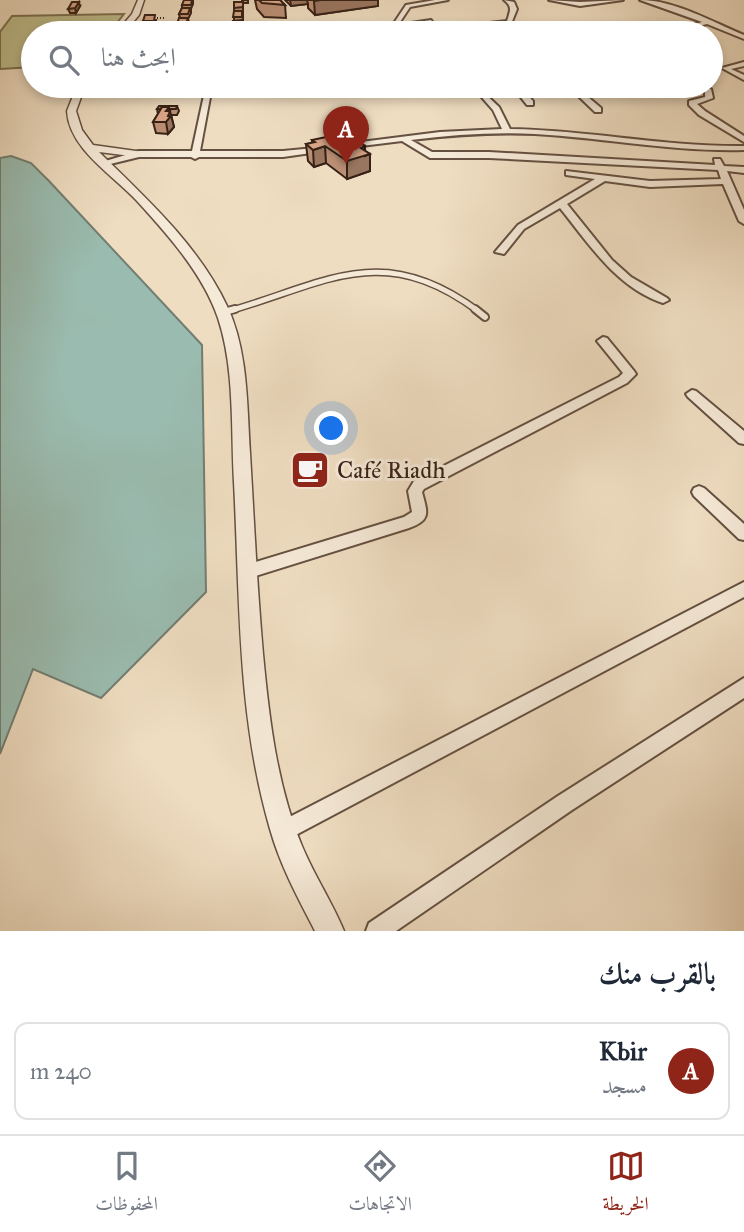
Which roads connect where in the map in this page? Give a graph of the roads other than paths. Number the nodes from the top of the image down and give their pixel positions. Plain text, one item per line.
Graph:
1 (141, 0) edge
2 (401, 0) edge
3 (445, 0) edge
4 (507, 0) edge
5 (552, 0) edge
6 (620, 0) edge
7 (643, 0) edge
8 (678, 0) edge
9 (656, 3) junction
10 (411, 6) junction
11 (130, 21) edge
12 (399, 21) edge
13 (430, 21) edge
14 (510, 21) edge
15 (706, 21) edge
16 (723, 28) edge
17 (744, 37) edge
18 (744, 64) edge
19 (744, 78) edge
20 (75, 98) edge
21 (207, 98) edge
22 (486, 98) edge
23 (526, 98) edge
24 (584, 98) edge
25 (709, 98) edge
26 (530, 103) dead end
27 (598, 110) dead end
28 (507, 131) junction
29 (403, 138) junction
30 (744, 140) edge
31 (89, 148) junction
32 (744, 148) edge
33 (710, 149) junction
34 (195, 156) junction
35 (141, 158) junction
36 (106, 165) junction
37 (721, 168) junction
38 (744, 170) edge
39 (569, 173) dead end
40 (602, 179) junction
41 (727, 181) junction
42 (129, 186) junction
43 (561, 203) junction
44 (744, 221) edge
45 (500, 252) dead end
46 (663, 300) dead end
47 (223, 312) junction
48 (485, 317) dead end
49 (603, 341) dead end
50 (692, 394) dead end
51 (744, 439) edge
52 (699, 492) dead end
53 (744, 534) edge
54 (249, 571) junction
55 (744, 589) edge
56 (744, 687) edge
57 (283, 831) junction
58 (330, 931) edge
59 (377, 931) edge

1 - 11 street
2 - 10 street
3 - 10 street
4 - 14 street
5 - 6 street
7 - 9 street
8 - 9 street
9 - 15 street
10 - 12 street
10 - 13 street
16 - 17 street
18 - 19 street
20 - 31 street
21 - 34 street
22 - 28 street
23 - 26 street
24 - 27 street
25 - 30 street
28 - 29 street
28 - 33 street
29 - 34 street
29 - 37 street
31 - 35 street
31 - 36 street
32 - 33 street
33 - 37 street
34 - 35 street
35 - 36 street
35 - 42 street
36 - 42 street
37 - 38 street
37 - 41 street
39 - 40 street
40 - 41 street
40 - 43 street
41 - 44 street
42 - 47 street
43 - 45 street
43 - 46 street
47 - 48 lane
47 - 54 street
49 - 54 street
50 - 51 street
52 - 53 street
54 - 57 street
55 - 57 street
56 - 59 street
57 - 58 street

